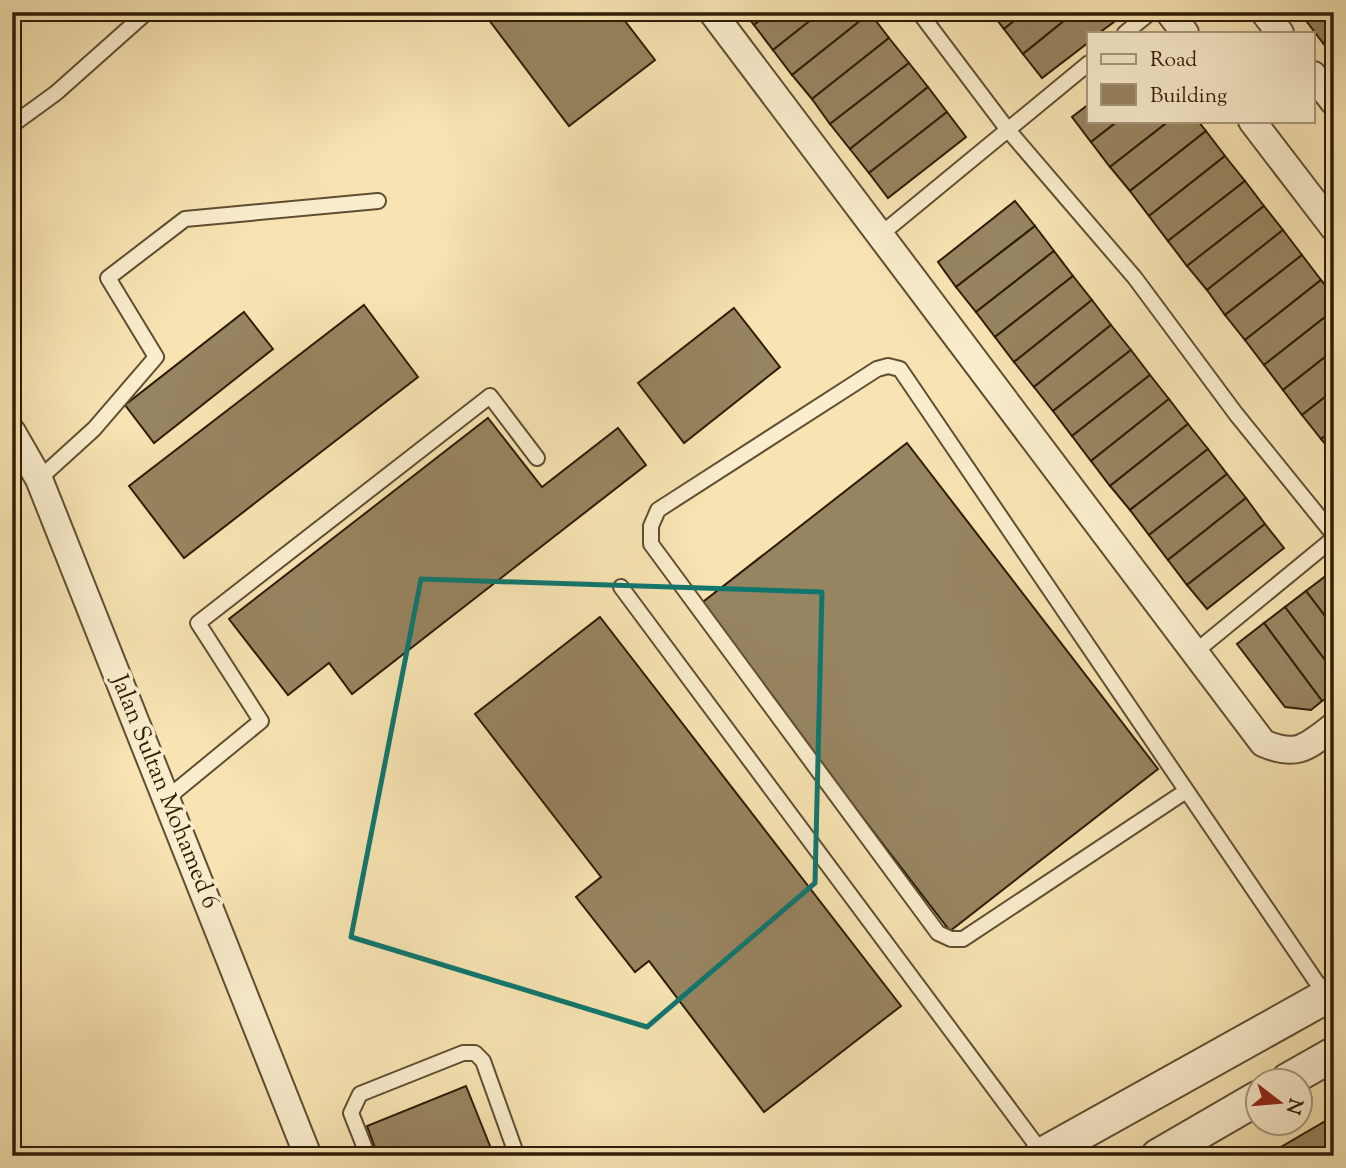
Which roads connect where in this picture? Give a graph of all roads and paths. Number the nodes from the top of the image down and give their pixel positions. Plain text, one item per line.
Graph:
1 (147, 12) edge
2 (712, 12) edge
3 (919, 12) edge
4 (1151, 12) edge
5 (1169, 12) edge
6 (1264, 12) edge
7 (1126, 32) edge
8 (1184, 32) edge
9 (1279, 32) edge
10 (1087, 65) edge
11 (1314, 76) edge
12 (1334, 102) edge
13 (1253, 122) edge
14 (12, 125) edge
15 (1008, 130) junction
16 (378, 201) dead end
17 (1334, 228) edge
18 (880, 235) junction
19 (12, 432) edge
20 (537, 458) dead end
21 (26, 468) edge
22 (1334, 536) edge
23 (621, 587) dead end
24 (1195, 652) junction
25 (1334, 726) edge
26 (1186, 791) junction
27 (166, 799) junction
28 (1330, 994) edge
29 (1334, 1054) edge
30 (1313, 1066) edge
31 (1244, 1106) edge
32 (1042, 1155) edge
33 (308, 1156) edge
34 (368, 1156) edge
35 (517, 1156) edge
36 (1158, 1156) edge

1 - 14 lane
2 - 18 street
3 - 15 lane
4 - 7 lane
5 - 8 street
6 - 9 street
10 - 15 lane
11 - 12 street
13 - 17 street
15 - 18 lane
15 - 22 lane
16 - 21 lane
18 - 24 street
19 - 21 street, Jalan Sultan Mohamed 6
20 - 27 lane
21 - 27 street, Jalan Sultan Mohamed 6
22 - 24 lane
23 - 32 lane
24 - 25 street
26 - 26 lane
26 - 28 lane
27 - 33 street, Jalan Sultan Mohamed 6
28 - 32 street
29 - 30 street
31 - 36 street
34 - 35 lane

